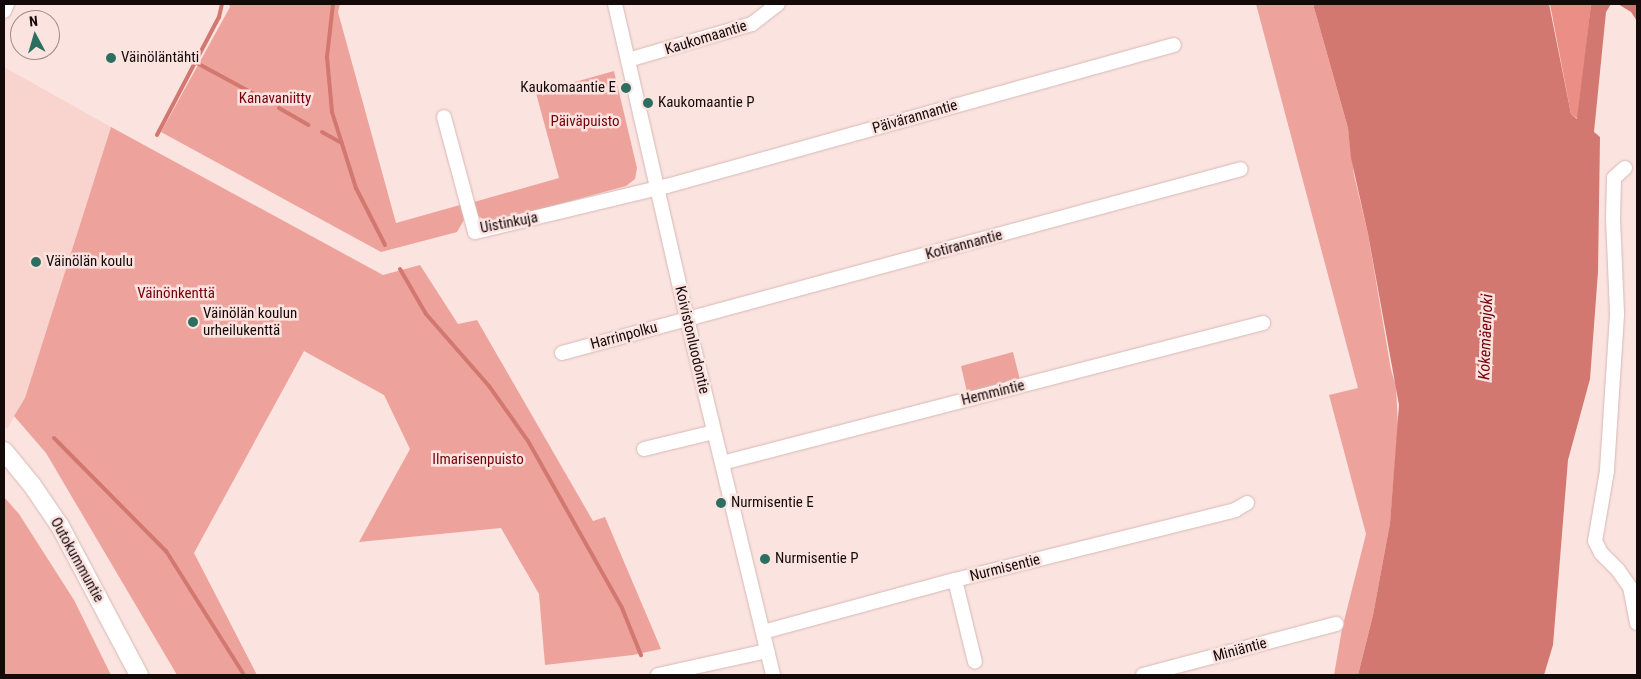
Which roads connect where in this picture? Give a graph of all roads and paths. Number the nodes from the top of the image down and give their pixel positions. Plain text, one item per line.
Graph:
1 (7, 4) edge
2 (614, 4) edge
3 (778, 4) edge
4 (4, 10) edge
5 (1174, 44) dead end
6 (628, 60) junction
7 (444, 117) dead end
8 (1625, 168) dead end
9 (1241, 169) dead end
10 (656, 188) junction
11 (686, 319) junction
12 (1263, 323) dead end
13 (562, 353) dead end
14 (714, 432) junction
15 (644, 449) dead end
16 (4, 451) edge
17 (722, 464) junction
18 (1247, 503) dead end
19 (955, 580) junction
20 (1637, 623) edge
21 (1336, 624) dead end
22 (763, 632) junction
23 (768, 652) junction
24 (975, 662) dead end
25 (1197, 669) edge
26 (140, 675) edge
27 (658, 675) edge
28 (773, 675) edge
29 (1143, 675) edge

1 - 4 street
2 - 6 street, Koivistonluodontie
3 - 6 street, Kaukomaantie
5 - 10 street, Päivärannantie
6 - 10 street, Koivistonluodontie
7 - 10 street, Uistinkuja
8 - 20 street
9 - 11 street, Kotirannantie
10 - 11 street, Koivistonluodontie
11 - 13 street, Harrinpolku
11 - 14 street, Koivistonluodontie
12 - 17 street, Hemmintie
14 - 15 street
14 - 17 street, Koivistonluodontie
16 - 26 street, Outokummuntie
17 - 22 street, Koivistonluodontie
18 - 19 street, Nurmisentie
19 - 22 street, Nurmisentie
19 - 24 street
21 - 25 street, Miniäntie
22 - 23 street, Koivistonluodontie
23 - 27 street
23 - 28 street, Koivistonluodontie
25 - 29 street, Miniäntie

